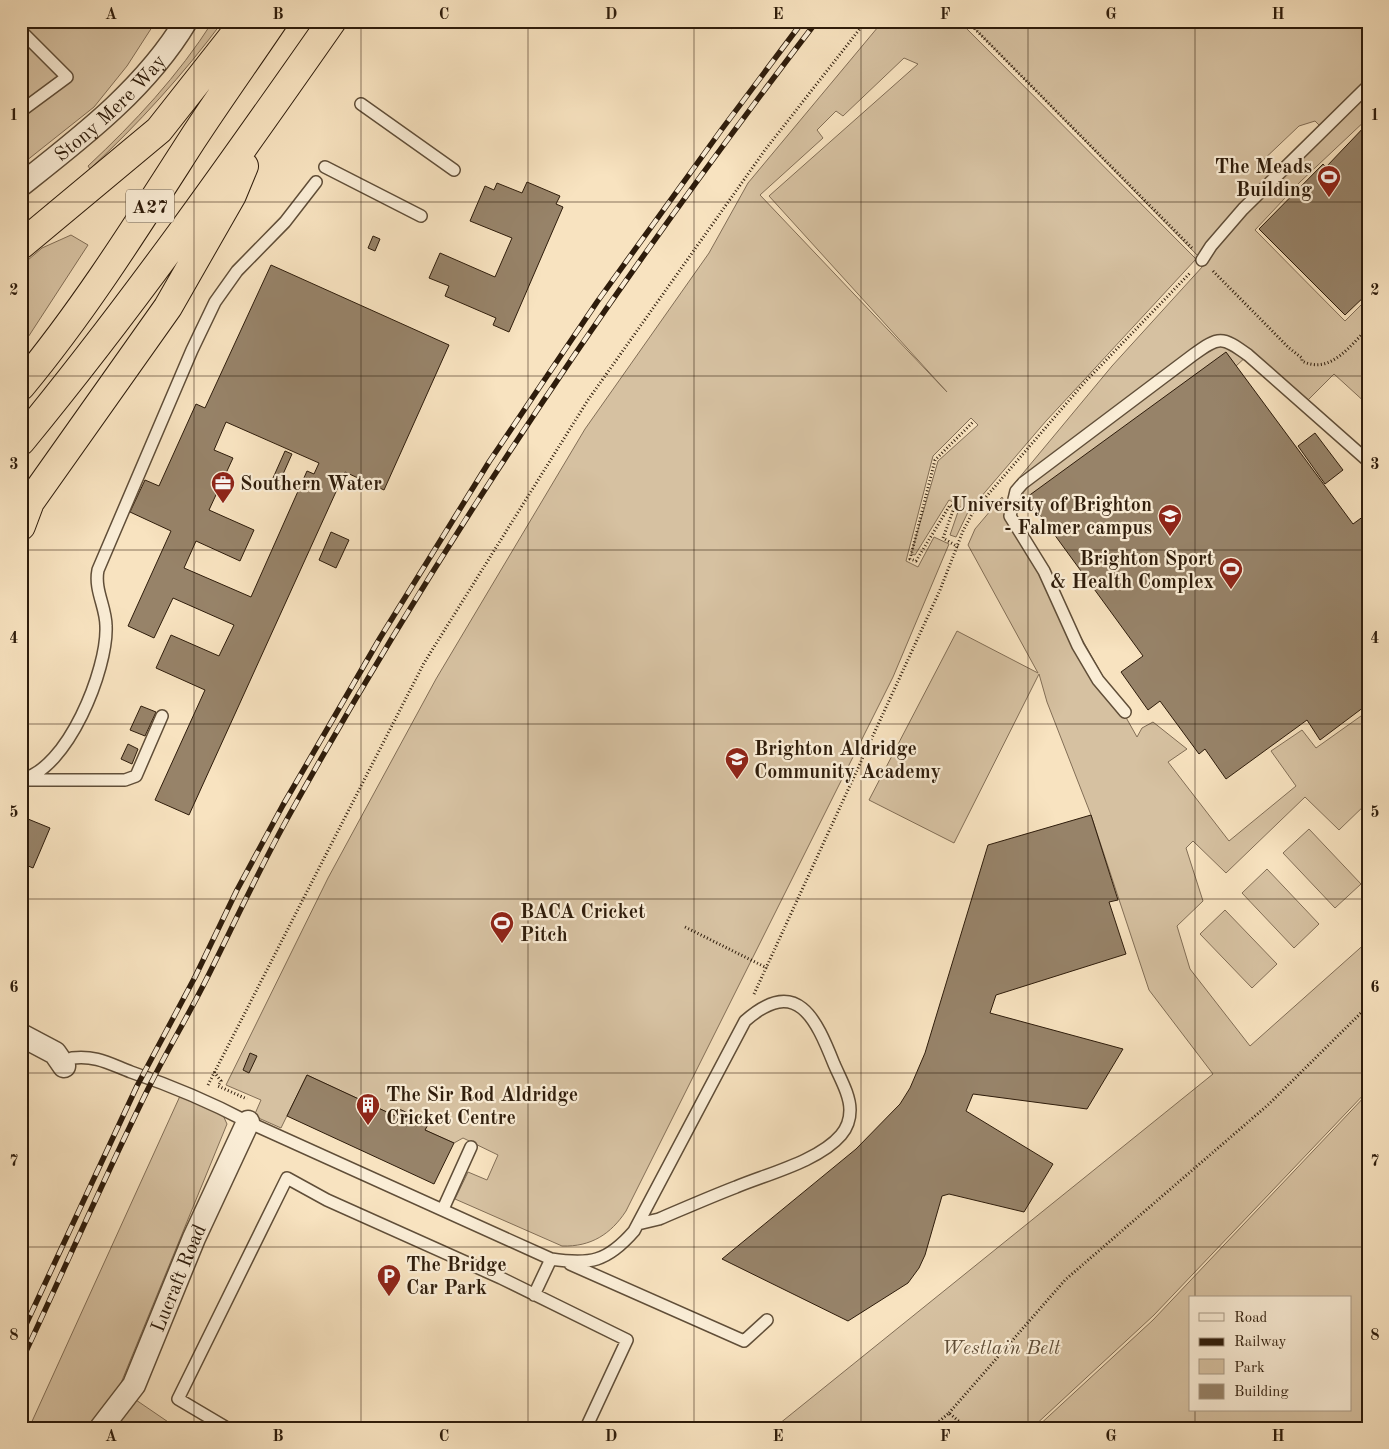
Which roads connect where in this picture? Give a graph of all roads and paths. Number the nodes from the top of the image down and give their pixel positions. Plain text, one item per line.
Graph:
1 (186, 21) edge
2 (245, 21) edge
3 (273, 21) edge
4 (332, 21) edge
5 (866, 21) edge
6 (967, 21) edge
7 (21, 31) edge
8 (1368, 86) edge
9 (361, 104) dead end
10 (21, 111) edge
11 (260, 125) junction
12 (325, 167) dead end
13 (454, 170) dead end
14 (316, 182) dead end
15 (21, 185) edge
16 (421, 216) dead end
17 (21, 245) edge
18 (1202, 260) junction
19 (1368, 328) edge
20 (21, 386) edge
21 (974, 421) dead end
22 (21, 441) edge
23 (1368, 461) edge
24 (24, 513) edge
25 (958, 547) junction
26 (1125, 712) dead end
27 (162, 716) dead end
28 (21, 779) edge
29 (685, 927) dead end
30 (766, 968) junction
31 (752, 998) dead end
32 (1368, 1006) edge
33 (21, 1035) edge
34 (64, 1066) joint
35 (214, 1072) dead end
36 (248, 1122) junction
37 (471, 1148) dead end
38 (443, 1209) junction
39 (638, 1224) junction
40 (557, 1260) junction
41 (534, 1295) junction
42 (767, 1320) dead end
43 (949, 1413) junction
44 (101, 1428) edge
45 (227, 1428) edge
46 (586, 1428) edge
47 (930, 1428) edge
48 (967, 1428) edge

1 - 15 street, Stony Mere Way
2 - 17 highway
3 - 20 highway, A27
4 - 11 highway, A27
5 - 35 path
6 - 18 path
7 - 10 lane
8 - 18 lane
9 - 13 lane
11 - 22 highway, A27
11 - 24 highway
12 - 16 lane
14 - 28 lane
18 - 19 path
18 - 25 path
21 - 25 path
23 - 26 lane
25 - 30 path
27 - 28 lane
29 - 30 path
30 - 31 path
32 - 43 path
33 - 34 street
34 - 36 lane
36 - 38 lane
36 - 44 street, Lucraft Road
37 - 38 lane
38 - 40 lane
39 - 39 lane
39 - 40 lane
40 - 41 lane
40 - 42 lane
41 - 45 lane
41 - 46 lane
43 - 47 path
43 - 48 path

